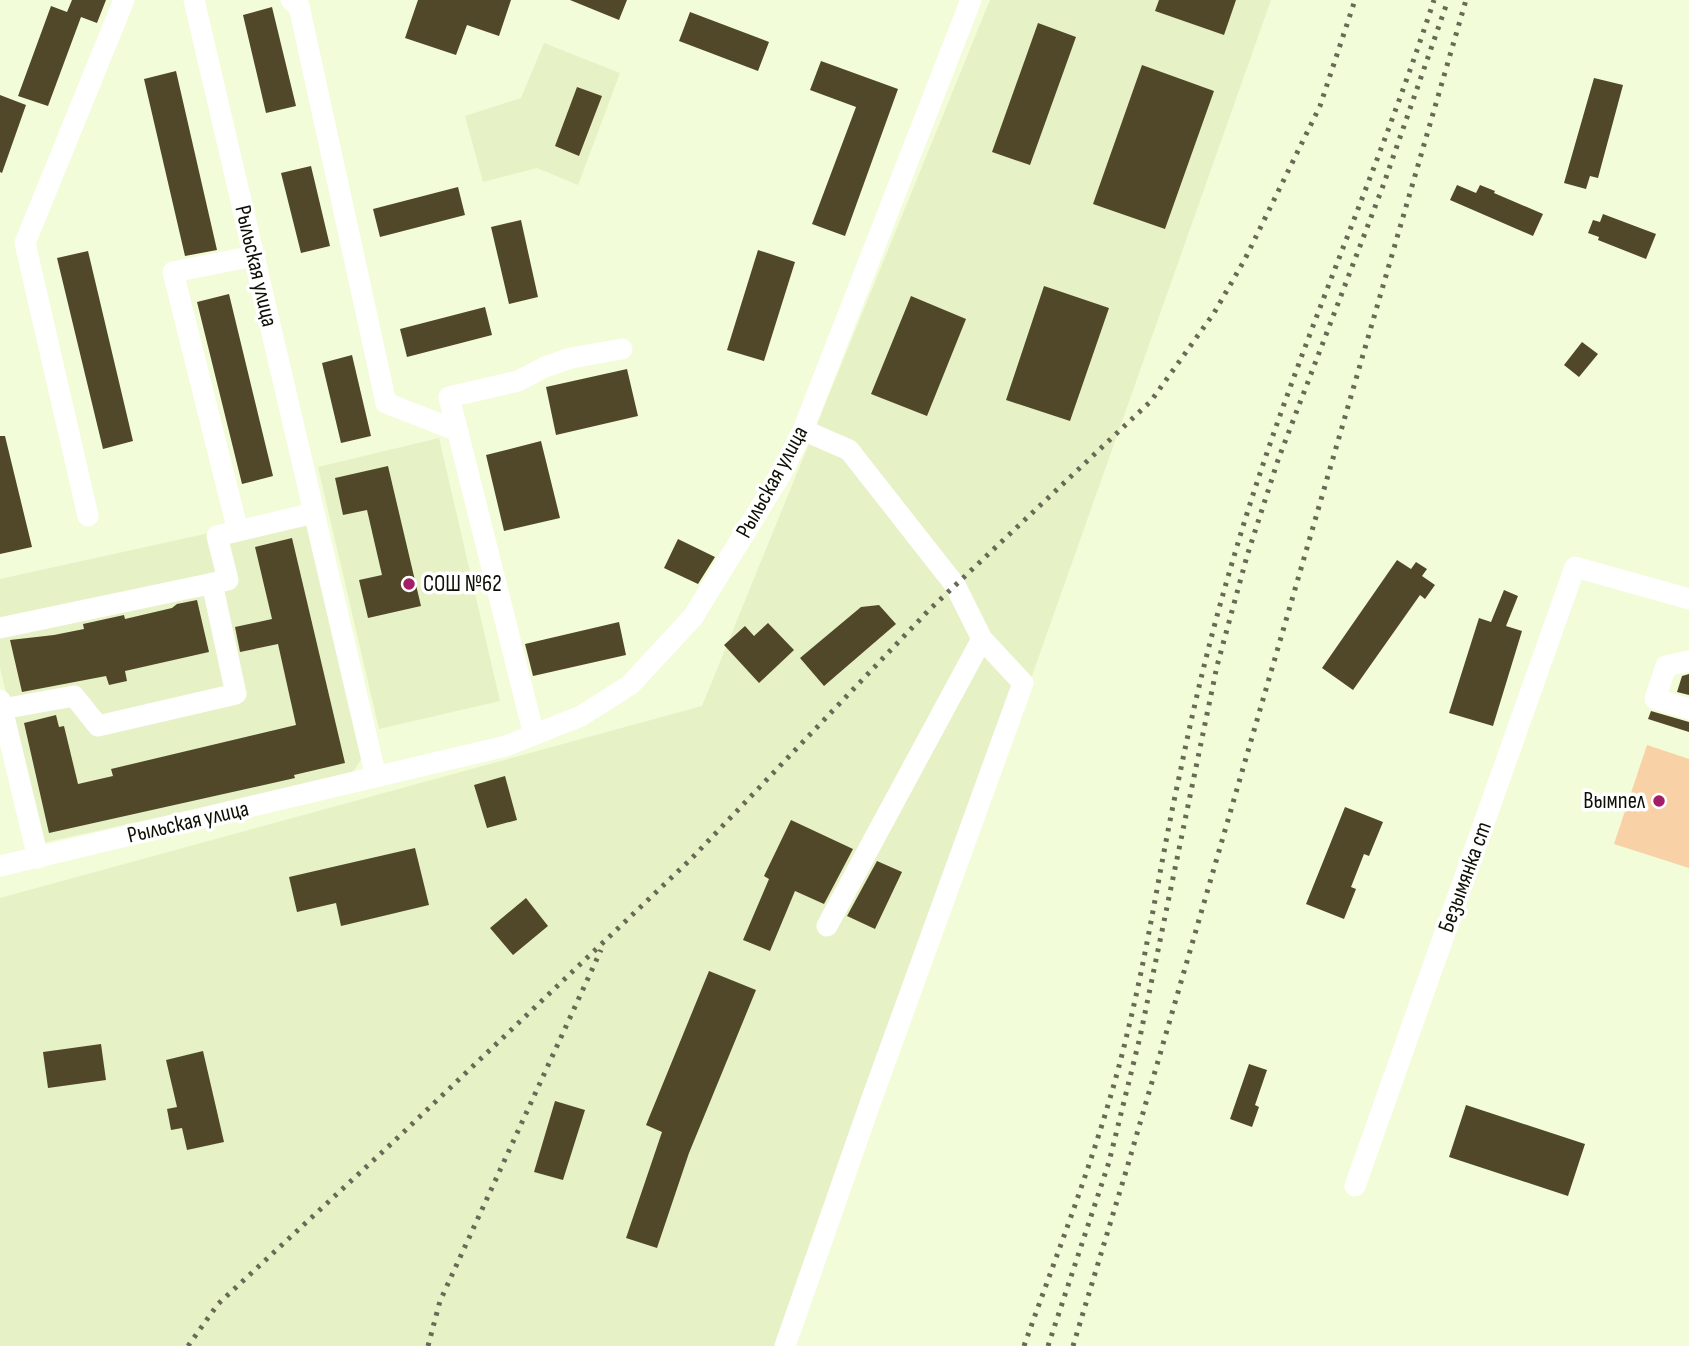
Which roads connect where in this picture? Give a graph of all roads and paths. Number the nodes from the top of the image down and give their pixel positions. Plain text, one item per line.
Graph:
1 (124, 0) edge
2 (194, 0) edge
3 (291, 0) edge
4 (971, 0) edge
5 (254, 256) junction
6 (622, 349) dead end
7 (803, 430) junction
8 (458, 431) junction
9 (314, 513) junction
10 (88, 516) dead end
11 (238, 531) junction
12 (212, 583) junction
13 (1689, 599) edge
14 (0, 628) edge
15 (982, 639) junction
16 (1689, 661) edge
17 (1, 705) edge
18 (1689, 709) edge
19 (534, 735) junction
20 (376, 777) junction
21 (38, 858) junction
22 (0, 866) edge
23 (827, 926) dead end
24 (1355, 1186) dead end
25 (785, 1346) edge

1 - 10 street
2 - 5 street, Рыльская улица
3 - 8 street
4 - 7 street, Рыльская улица
5 - 9 street, Рыльская улица
5 - 11 street
6 - 8 street
7 - 15 street
7 - 19 street, Рыльская улица
8 - 19 street
9 - 11 street
9 - 20 street, Рыльская улица
11 - 12 street
12 - 14 street
12 - 17 street
13 - 24 street, Безымянка ст
15 - 23 street
15 - 25 street
16 - 18 street
17 - 21 street
19 - 20 street, Рыльская улица
20 - 21 street, Рыльская улица
21 - 22 street, Рыльская улица

